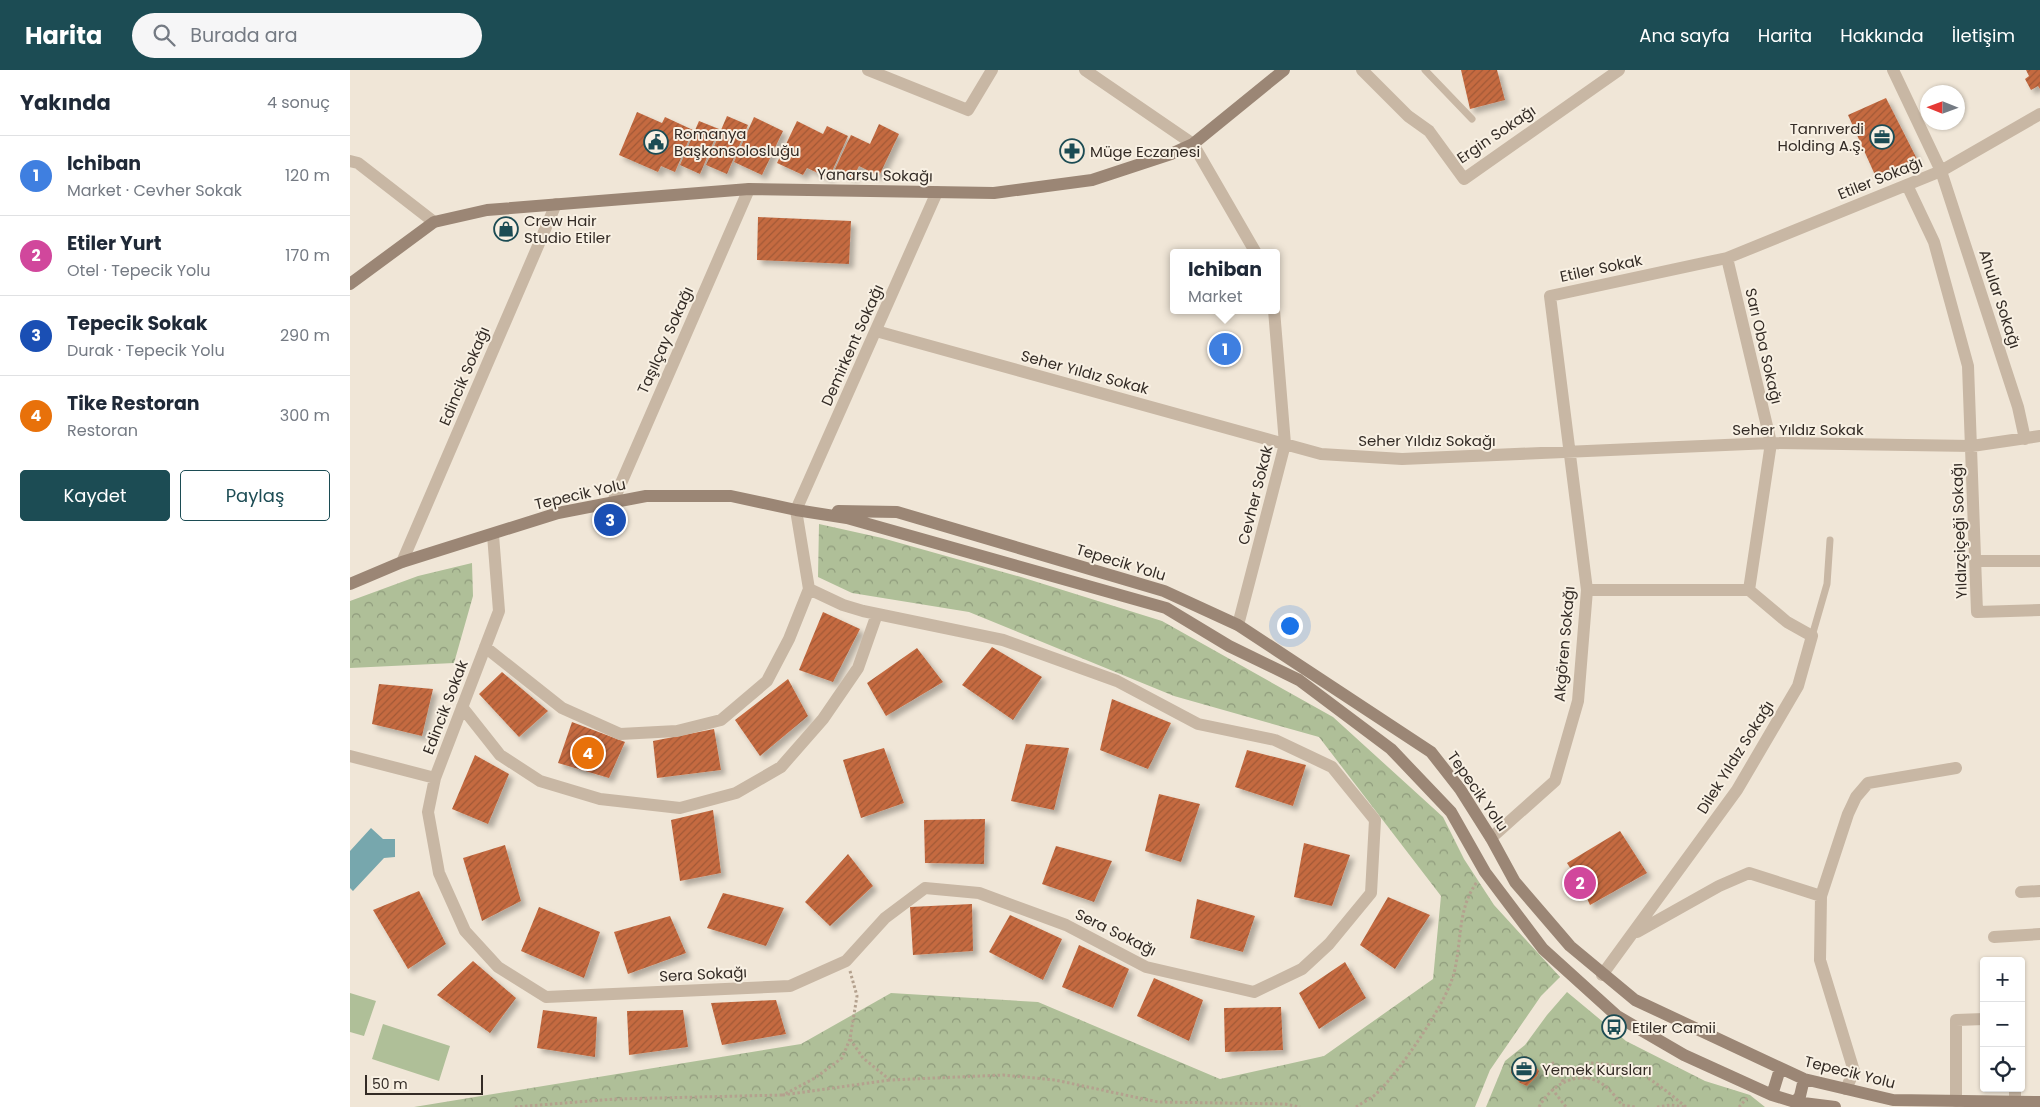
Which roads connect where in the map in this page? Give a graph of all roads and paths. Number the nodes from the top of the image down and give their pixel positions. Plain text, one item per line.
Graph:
1 (868, 70) edge
2 (992, 70) edge
3 (1085, 70) edge
4 (1284, 70) edge
5 (1362, 70) edge
6 (1425, 70) edge
7 (1619, 70) edge
8 (1894, 70) edge
9 (2040, 114) edge
10 (1472, 120) dead end
11 (1193, 144) junction
12 (350, 161) edge
13 (1941, 171) junction
14 (1907, 184) junction
15 (749, 189) junction
16 (937, 192) junction
17 (556, 204) junction
18 (434, 222) junction
19 (1254, 249) edge
20 (1727, 258) junction
21 (352, 285) edge
22 (1274, 314) edge
23 (876, 331) junction
24 (2040, 436) edge
25 (2025, 438) junction
26 (1771, 443) junction
27 (1285, 444) junction
28 (1972, 446) junction
29 (1570, 454) junction
30 (612, 504) junction
31 (796, 510) junction
32 (493, 535) junction
33 (1830, 540) dead end
34 (1975, 561) junction
35 (402, 562) junction
36 (2040, 562) edge
37 (350, 584) edge
38 (809, 589) junction
39 (1587, 590) junction
40 (1748, 590) junction
41 (2040, 610) edge
42 (877, 614) junction
43 (1238, 625) junction
44 (1812, 636) junction
45 (1229, 646) junction
46 (485, 648) junction
47 (462, 707) junction
48 (350, 756) edge
49 (1956, 768) dead end
50 (435, 778) junction
51 (1491, 838) junction
52 (1474, 852) junction
53 (1485, 872) junction
54 (2040, 891) edge
55 (2021, 892) dead end
56 (1822, 896) junction
57 (1632, 934) junction
58 (2040, 934) edge
59 (1994, 937) dead end
60 (846, 962) junction
61 (1602, 975) junction
62 (1590, 991) junction
63 (1980, 1019) edge
64 (850, 1039) junction
65 (1552, 1062) dead end
66 (1780, 1069) junction
67 (1586, 1079) junction
68 (1804, 1079) junction
69 (890, 1080) junction
70 (1564, 1083) junction
71 (1552, 1089) junction
72 (1846, 1089) junction
73 (2015, 1092) edge
74 (783, 1095) junction
75 (1750, 1095) dead end
76 (1772, 1095) junction
77 (1956, 1101) junction
78 (2016, 1102) junction
79 (2040, 1102) edge
80 (1796, 1105) edge
81 (516, 1107) edge
82 (1300, 1107) edge
83 (1356, 1107) edge
84 (1539, 1107) edge
85 (1566, 1107) edge
86 (1635, 1107) edge
87 (1657, 1107) edge
88 (1686, 1107) edge
89 (1739, 1107) edge
90 (1835, 1107) edge

1 - 2 street
3 - 11 street
4 - 11 main road, Yanarsu Sokağı
5 - 7 street, Ergin Sokağı
6 - 10 lane
8 - 13 street, Ahular Sokağı
9 - 13 street, Etiler Sokağı
11 - 16 main road, Yanarsu Sokağı
11 - 19 street
12 - 18 street
13 - 14 street, Etiler Sokağı
13 - 25 street, Ahular Sokağı
14 - 20 street, Etiler Sokağı
14 - 28 street
15 - 16 main road, Yanarsu Sokağı
15 - 17 main road, Yanarsu Sokağı
15 - 30 street, Taşılçay Sokağı
16 - 23 street, Demirkent Sokağı
17 - 18 main road, Yanarsu Sokağı
17 - 35 street, Edincik Sokağı
18 - 21 main road
20 - 26 street, Sarı Oba Sokağı
20 - 29 street, Etiler Sokak
22 - 27 street, Cevher Sokak
23 - 27 street, Seher Yıldız Sokak
23 - 31 street, Demirkent Sokağı
24 - 25 street
25 - 28 street, Seher Yıldız Sokak
26 - 28 street, Seher Yıldız Sokak
26 - 29 street, Seher Yıldız Sokak
26 - 40 street, Sarı Oba Sokağı
27 - 29 street, Seher Yıldız Sokağı
27 - 43 street, Cevher Sokak
28 - 34 street, Yıldızçiçeği Sokağı
29 - 39 street, Akgören Sokağı
30 - 31 main road, Tepecik Yolu
30 - 32 main road, Tepecik Yolu
31 - 38 street
31 - 43 main road, Tepecik Yolu
31 - 45 main road, Tepecik Yolu
32 - 35 main road, Tepecik Yolu
32 - 46 street
33 - 44 lane
34 - 36 street
34 - 41 street, Yıldızçiçeği Sokağı
35 - 37 main road, Tepecik Yolu
38 - 42 street, Sera Sokağı
38 - 46 street
39 - 40 street
39 - 51 street, Akgören Sokağı
40 - 44 street
42 - 47 street
42 - 60 street, Sera Sokağı
43 - 45 main road
43 - 51 main road, Tepecik Yolu
44 - 57 street, Dilek Yıldız Sokağı
45 - 52 main road, Tepecik Yolu
46 - 47 street, Edincik Sokak
47 - 50 street, Edincik Sokak
48 - 50 street
49 - 56 street
50 - 60 street, Sera Sokağı
51 - 52 main road
51 - 61 main road, Tepecik Yolu
52 - 53 main road, Tepecik Yolu
53 - 62 main road, Tepecik Yolu
53 - 83 path
54 - 55 street
56 - 57 street
56 - 72 street
57 - 61 street, Dilek Yıldız Sokağı
58 - 59 street
60 - 64 path
61 - 62 main road
61 - 66 main road, Tepecik Yolu
62 - 76 main road, Tepecik Yolu
63 - 77 street
64 - 69 path
64 - 74 path
65 - 70 path
66 - 68 main road, Tepecik Yolu
66 - 76 main road
67 - 70 path
67 - 86 path
67 - 88 path
68 - 72 main road, Tepecik Yolu
68 - 80 main road
69 - 74 path
69 - 82 path
70 - 71 path
71 - 84 path
71 - 85 path
72 - 77 main road, Tepecik Yolu
73 - 78 street
74 - 81 path
75 - 89 path
76 - 80 main road, Tepecik Yolu
77 - 78 main road, Tepecik Yolu
78 - 79 main road, Tepecik Yolu
80 - 90 main road, Tepecik Yolu
87 - 88 path

